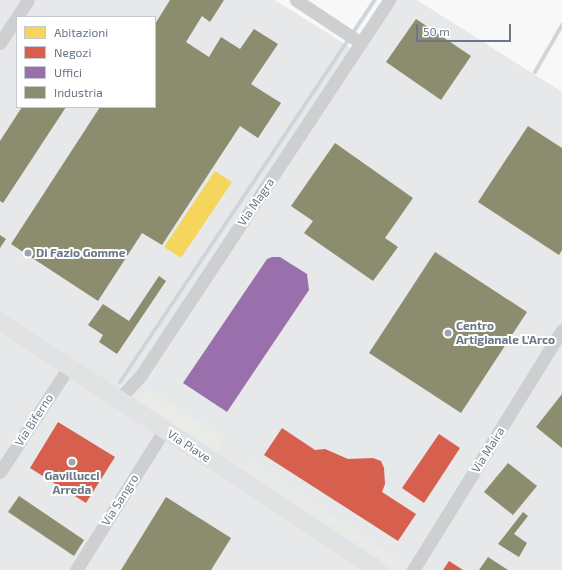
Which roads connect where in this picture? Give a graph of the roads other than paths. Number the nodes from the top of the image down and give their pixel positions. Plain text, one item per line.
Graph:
1 (28, 0) edge
2 (296, 0) edge
3 (389, 0) edge
4 (18, 16) edge
5 (16, 18) edge
6 (0, 43) edge
7 (361, 43) junction
8 (0, 321) edge
9 (562, 330) edge
10 (68, 368) junction
11 (118, 400) junction
12 (164, 430) junction
13 (0, 472) edge
14 (76, 570) edge
15 (378, 570) edge
16 (413, 570) edge

1 - 4 street
2 - 7 street
3 - 7 street, Via Magra
5 - 6 street
7 - 11 street, Via Magra
8 - 10 main road, Via Piave
9 - 16 street, Via Maira
10 - 11 main road, Via Piave
10 - 13 street, Via Biferno
11 - 12 main road, Via Piave
12 - 14 street, Via Sangro
12 - 15 main road, Via Piave

